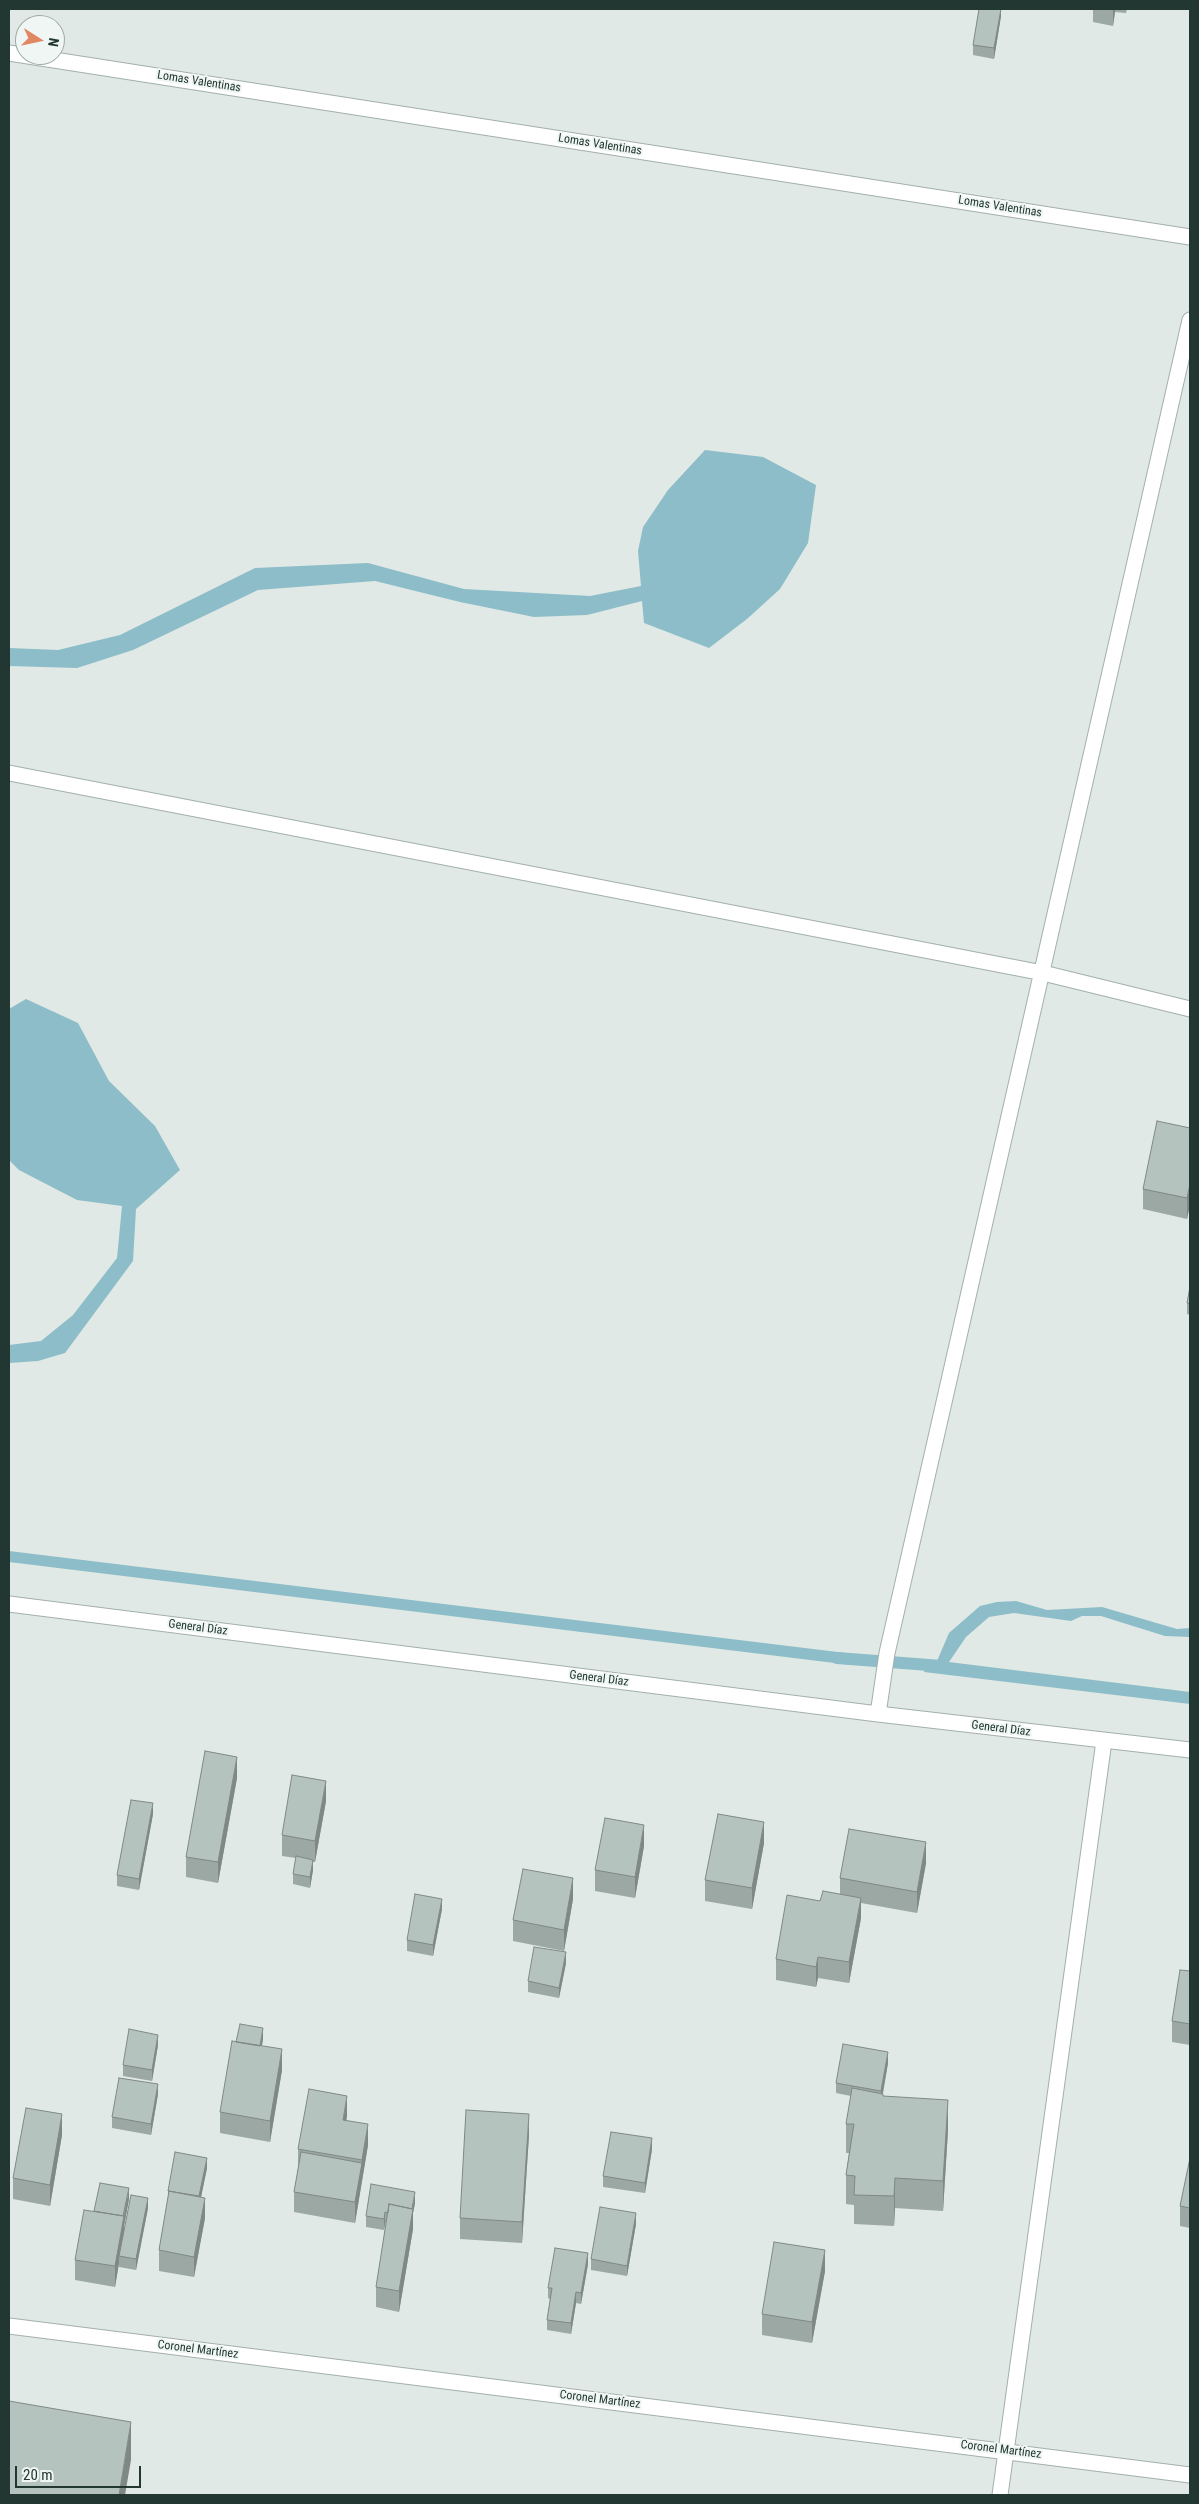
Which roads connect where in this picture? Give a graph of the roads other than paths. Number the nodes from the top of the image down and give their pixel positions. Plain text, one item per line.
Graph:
1 (9, 53) edge
2 (1190, 237) edge
3 (1190, 320) edge
4 (9, 773) edge
5 (1043, 973) junction
6 (1190, 1009) edge
7 (9, 1604) edge
8 (878, 1714) junction
9 (1104, 1741) junction
10 (1190, 1750) edge
11 (9, 2326) edge
12 (1007, 2451) junction
13 (1190, 2474) edge
14 (1000, 2495) edge

1 - 2 street, Lomas Valentinas
3 - 5 street
4 - 5 street
5 - 6 street
5 - 8 street
7 - 8 street, General Díaz
8 - 9 street, General Díaz
9 - 10 street, General Díaz
9 - 12 street
11 - 12 street, Coronel Martínez
12 - 13 street, Coronel Martínez
12 - 14 street

